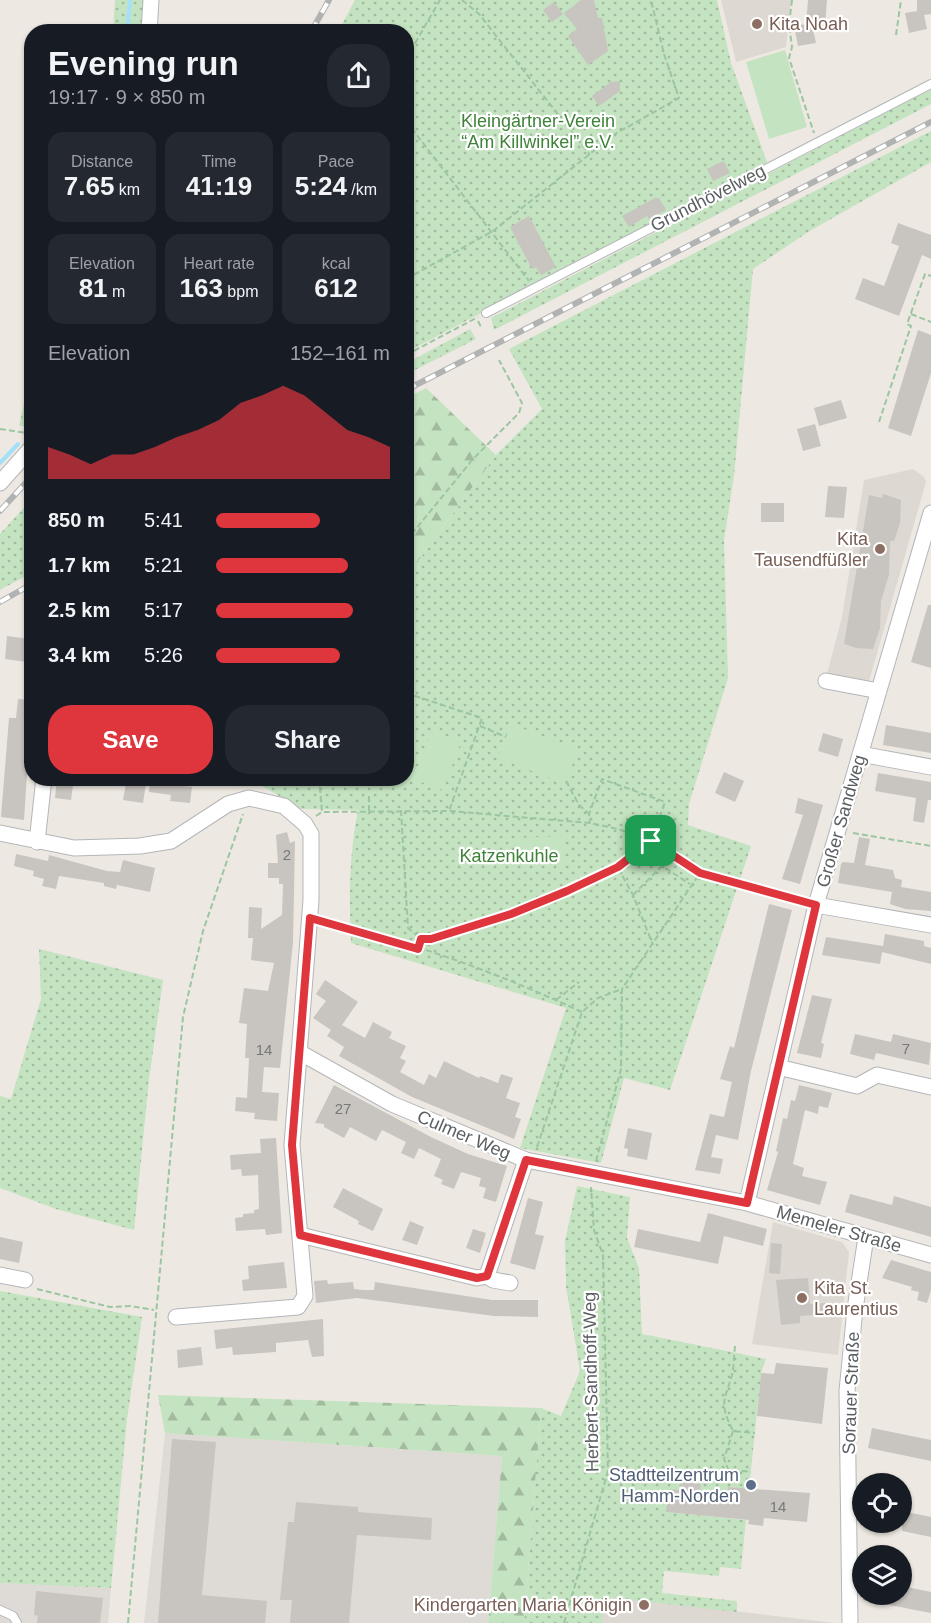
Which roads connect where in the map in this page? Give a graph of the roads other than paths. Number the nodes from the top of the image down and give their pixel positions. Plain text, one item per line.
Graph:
1 (151, 0) edge
2 (150, 24) edge
3 (931, 84) edge
4 (486, 313) dead end
5 (24, 456) edge
6 (0, 483) edge
7 (931, 513) edge
8 (925, 560) edge
9 (826, 681) dead end
10 (879, 691) junction
11 (860, 754) junction
12 (931, 767) edge
13 (43, 786) edge
14 (0, 833) edge
15 (37, 842) junction
16 (816, 905) junction
17 (931, 925) edge
18 (299, 1052) junction
19 (778, 1067) junction
20 (931, 1087) edge
21 (529, 1161) junction
22 (747, 1203) junction
23 (300, 1235) junction
24 (866, 1237) junction
25 (931, 1255) edge
26 (0, 1275) edge
27 (487, 1276) junction
28 (25, 1280) road end
29 (510, 1283) dead end
30 (176, 1317) dead end
31 (0, 1610) edge
32 (17, 1623) edge
33 (850, 1623) edge

1 - 2 street
3 - 4 lane, Grundhövelweg
5 - 6 street
7 - 8 street, Großer Sandweg
8 - 10 street, Großer Sandweg
9 - 10 street
10 - 11 street, Großer Sandweg
11 - 12 street
11 - 16 street, Großer Sandweg
13 - 15 street
14 - 15 street
15 - 18 street
16 - 17 street
16 - 19 street, Großer Sandweg
18 - 21 street, Culmer Weg
18 - 23 street
19 - 20 street
19 - 22 street, Großer Sandweg
21 - 22 street, Culmer Weg
21 - 27 street
22 - 24 street, Memeler Straße
23 - 27 street
23 - 30 street
24 - 25 street, Memeler Straße
24 - 33 street, Sorauer Straße
26 - 28 street
27 - 29 street
31 - 32 lane

